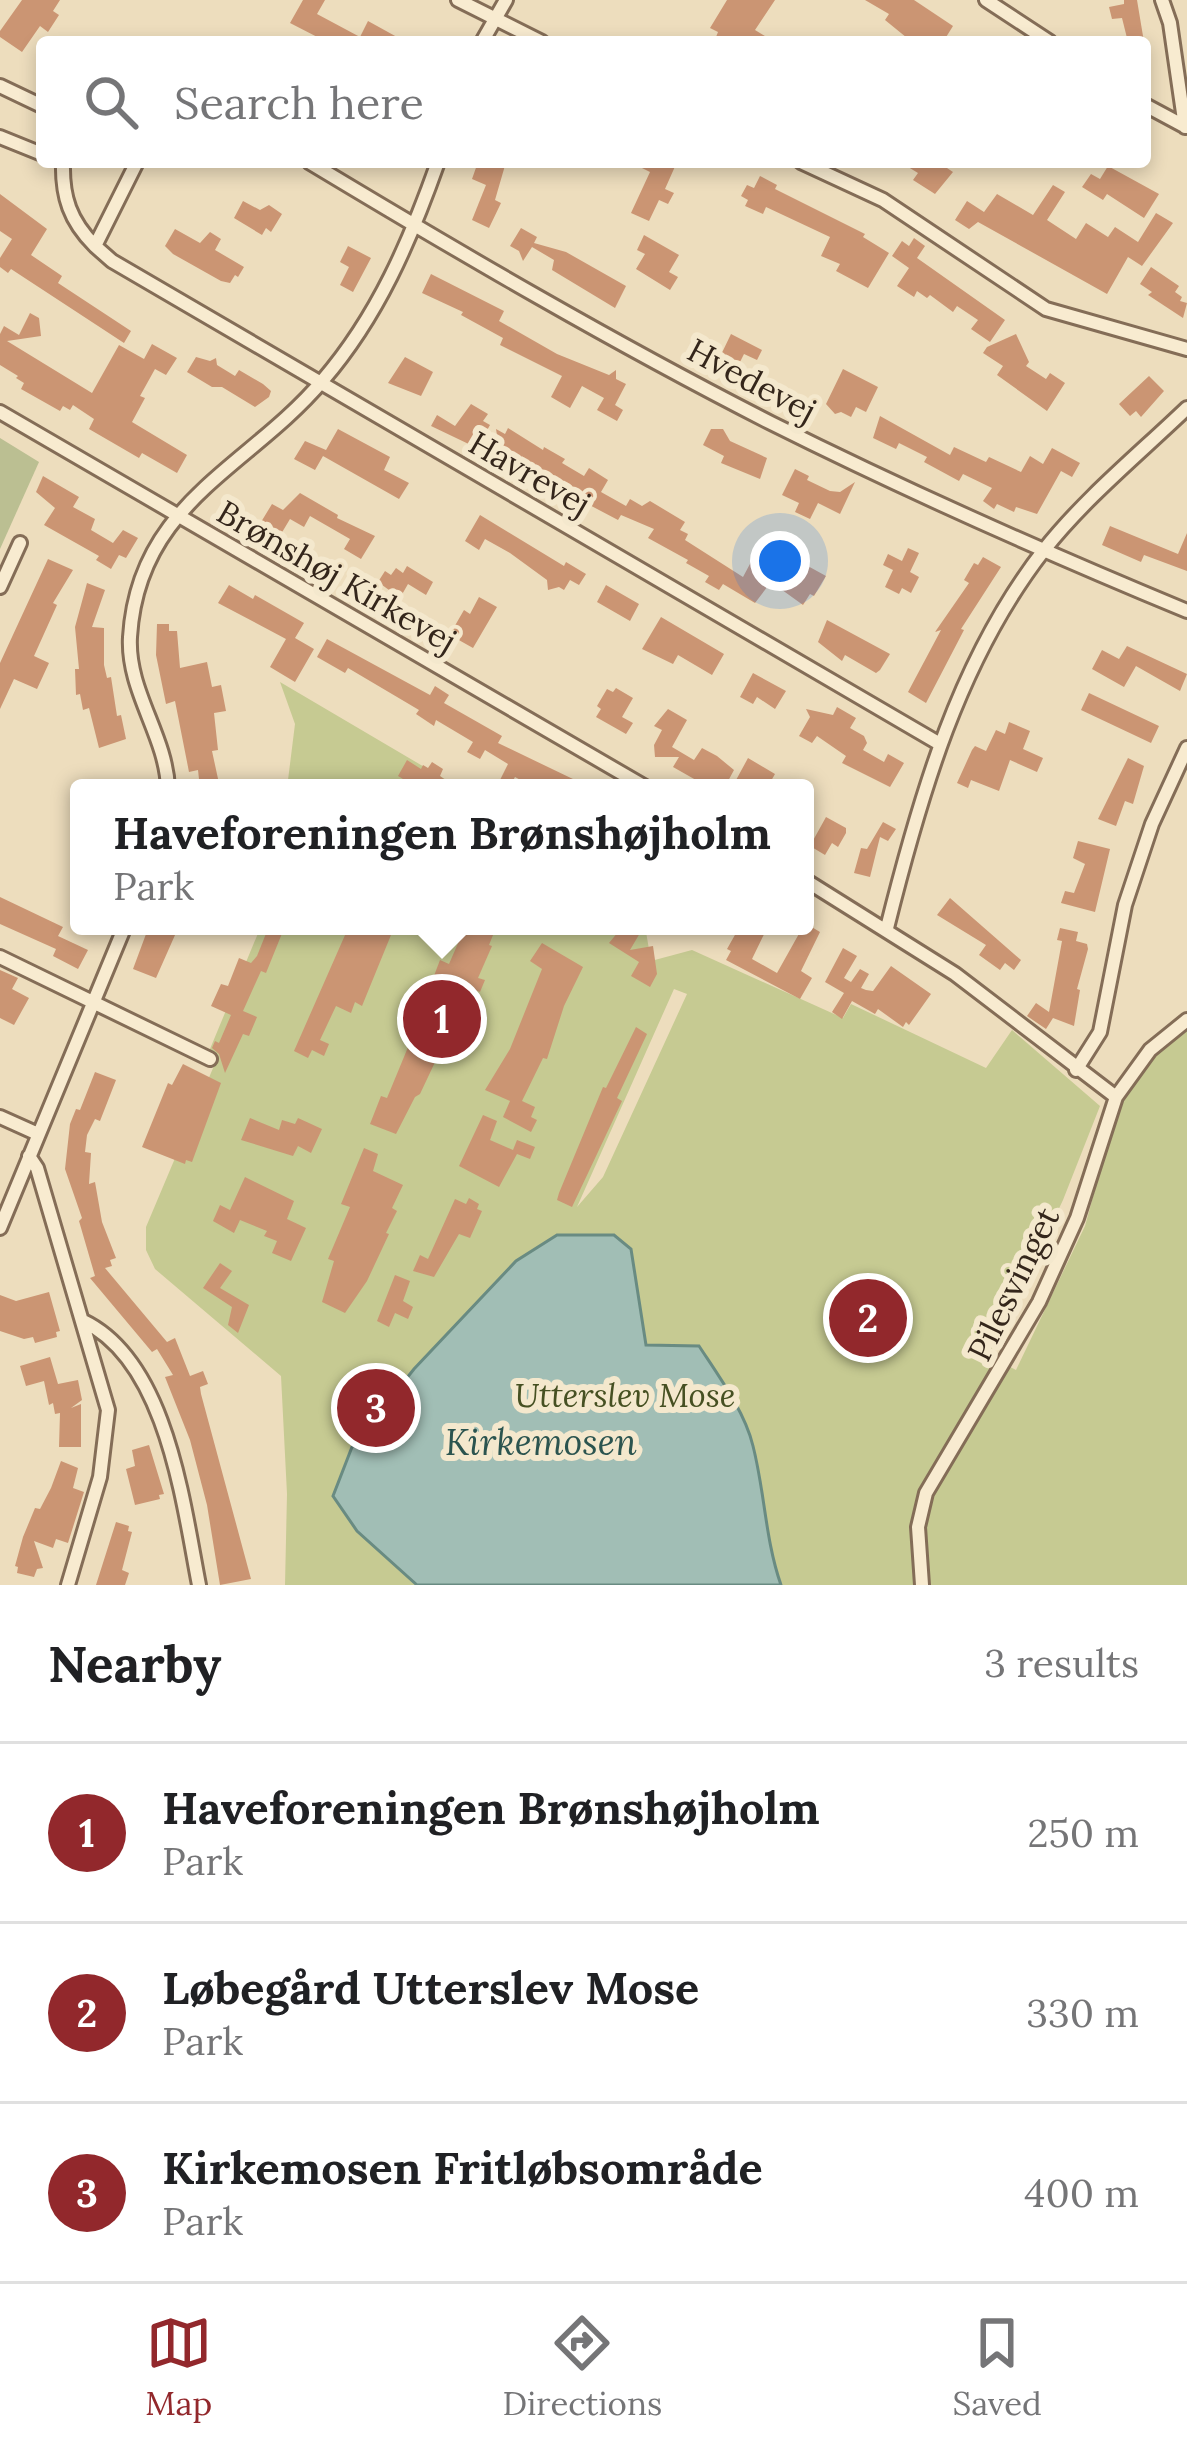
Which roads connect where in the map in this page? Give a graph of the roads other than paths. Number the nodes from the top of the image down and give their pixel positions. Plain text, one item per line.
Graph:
1 (458, 0) edge
2 (506, 0) edge
3 (986, 0) edge
4 (1162, 0) edge
5 (492, 19) junction
6 (485, 36) edge
7 (529, 36) edge
8 (1041, 36) edge
9 (0, 86) edge
10 (36, 103) edge
11 (1151, 108) edge
12 (1186, 127) edge
13 (0, 137) edge
14 (36, 152) edge
15 (63, 168) edge
16 (134, 168) edge
17 (320, 168) edge
18 (436, 168) edge
19 (814, 168) edge
20 (415, 226) junction
21 (94, 246) junction
22 (1187, 349) edge
23 (322, 382) junction
24 (1187, 408) edge
25 (0, 412) edge
26 (177, 514) junction
27 (20, 543) dead end
28 (1043, 551) junction
29 (0, 587) edge
30 (1187, 611) edge
31 (940, 744) junction
32 (1187, 748) edge
33 (167, 779) edge
34 (632, 779) edge
35 (814, 885) edge
36 (886, 928) junction
37 (121, 935) edge
38 (0, 957) edge
39 (94, 1000) junction
40 (1187, 1020) edge
41 (210, 1059) dead end
42 (1076, 1070) junction
43 (1116, 1097) junction
44 (0, 1117) edge
45 (38, 1134) junction
46 (29, 1156) junction
47 (0, 1228) edge
48 (83, 1322) junction
49 (68, 1585) edge
50 (199, 1585) edge
51 (922, 1585) edge

1 - 5 street
2 - 5 street
3 - 8 street
4 - 12 street
5 - 6 street
5 - 7 street
9 - 10 street
11 - 12 street
13 - 14 street
15 - 21 street
16 - 21 street
17 - 20 street, Hvedevej
18 - 20 street
19 - 22 street
20 - 23 street
20 - 28 street, Hvedevej
21 - 23 street, Havrevej
23 - 26 street
23 - 31 street, Havrevej
24 - 28 street
25 - 26 street, Brønshøj Kirkevej
26 - 33 street
26 - 34 street, Brønshøj Kirkevej
27 - 29 street
28 - 30 street, Hvedevej
28 - 31 street
31 - 36 street
32 - 42 street
35 - 36 street
36 - 42 street
37 - 39 street
38 - 39 street
39 - 41 street
39 - 45 street
40 - 43 street, Pilesvinget
42 - 43 street
43 - 51 street, Pilesvinget
44 - 45 street
45 - 46 street
46 - 47 street
46 - 48 street
48 - 49 street
48 - 50 street

